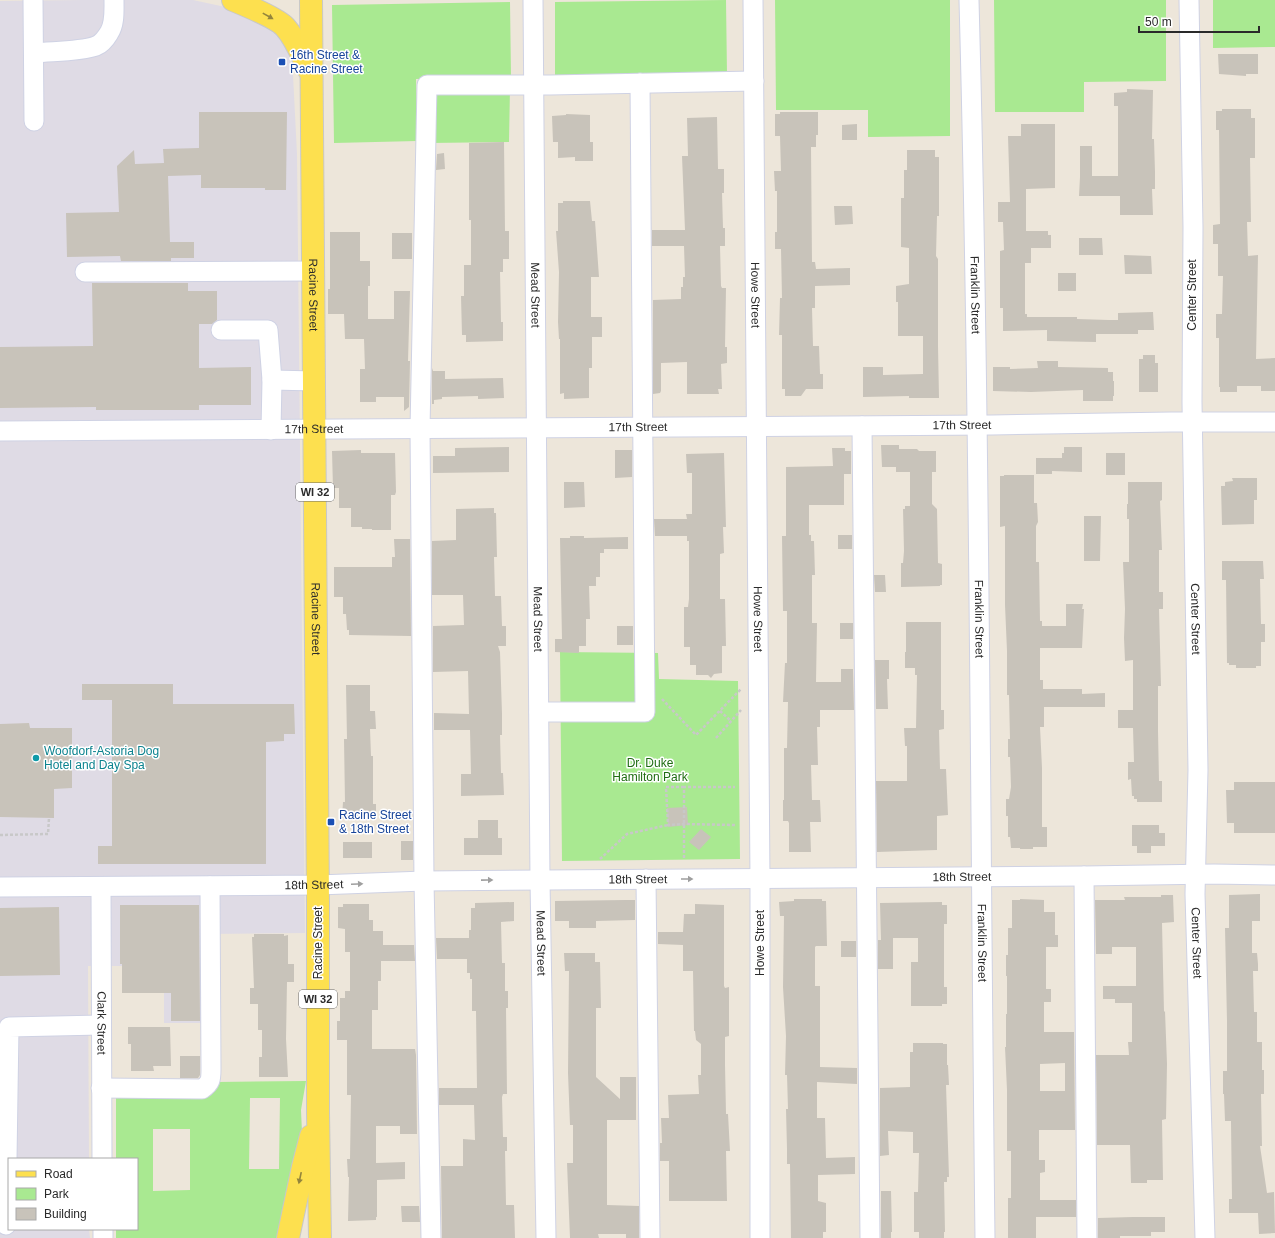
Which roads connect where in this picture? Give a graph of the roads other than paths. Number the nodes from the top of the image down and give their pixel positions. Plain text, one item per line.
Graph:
1 (33, 0) edge
2 (114, 0) edge
3 (233, 0) edge
4 (311, 0) edge
5 (533, 0) edge
6 (753, 0) edge
7 (969, 0) edge
8 (1189, 0) edge
9 (34, 53) junction
10 (312, 74) junction
11 (754, 81) junction
12 (640, 83) junction
13 (533, 85) junction
14 (34, 121) dead end
15 (313, 271) junction
16 (85, 272) dead end
17 (221, 330) dead end
18 (272, 380) junction
19 (314, 381) junction
20 (1192, 422) junction
21 (1275, 422) edge
22 (977, 425) junction
23 (756, 426) junction
24 (862, 426) junction
25 (642, 427) junction
26 (536, 428) junction
27 (314, 429) junction
28 (420, 429) junction
29 (271, 430) junction
30 (0, 431) edge
31 (538, 712) junction
32 (1195, 874) junction
33 (1275, 875) edge
34 (1084, 876) junction
35 (981, 877) junction
36 (867, 878) junction
37 (646, 879) junction
38 (760, 879) junction
39 (540, 880) junction
40 (424, 881) junction
41 (318, 885) junction
42 (210, 886) junction
43 (0, 887) edge
44 (101, 887) junction
45 (101, 1025) junction
46 (101, 1088) junction
47 (318, 1113) junction
48 (102, 1158) edge
49 (6, 1225) dead end
50 (288, 1238) edge
51 (320, 1238) edge
52 (431, 1238) edge
53 (546, 1238) edge
54 (650, 1238) edge
55 (760, 1238) edge
56 (870, 1238) edge
57 (985, 1238) edge
58 (1087, 1238) edge
59 (1205, 1238) edge

1 - 9 street
2 - 9 street
3 -> 10 main road
4 - 10 main road, Racine Street / WI 32
5 - 13 street, Mead Street
6 - 11 street, Howe Street
7 - 22 street, Franklin Street
8 - 20 street, Center Street
9 - 14 street
10 - 15 main road, Racine Street / WI 32
11 - 12 street
11 - 23 street, Howe Street
12 - 13 street
12 - 25 street
13 - 26 street, Mead Street
13 - 28 street
15 - 16 street
15 - 19 main road, Racine Street / WI 32
17 - 18 street
18 - 19 street
18 - 29 street
19 - 27 main road, Racine Street / WI 32
20 - 21 street, 17th Street
20 - 22 street, 17th Street
20 - 32 street, Center Street
22 - 24 street, 17th Street
22 - 35 street, Franklin Street
23 - 24 street, 17th Street
23 - 25 street, 17th Street
23 - 38 street, Howe Street
24 - 36 street
25 - 26 street, 17th Street
25 - 31 street
26 - 28 street, 17th Street
26 - 31 street, Mead Street
27 - 28 street, 17th Street
27 - 29 street, 17th Street
27 - 41 main road, Racine Street / WI 32
28 - 40 street
29 - 30 street, 17th Street
31 - 39 street, Mead Street
32 - 33 street, 18th Street
32 - 34 street, 18th Street
32 - 59 street, Center Street
34 - 35 street, 18th Street
34 - 58 street
35 - 36 street, 18th Street
35 - 57 street, Franklin Street
36 - 38 street, 18th Street
36 - 56 street
37 -> 38 street, 18th Street
37 - 39 street, 18th Street
37 - 54 street
38 - 55 street, Howe Street
40 -> 39 street, 18th Street
39 - 53 street, Mead Street
41 -> 40 street, 18th Street
40 - 52 street
41 - 42 street, 18th Street
41 - 47 main road, Racine Street / WI 32
42 - 44 street, 18th Street
42 - 46 street
43 - 44 street, 18th Street
44 - 45 street, Clark Street
45 - 46 street, Clark Street
45 - 49 street
46 - 48 street, Clark Street
47 -> 50 main road
47 - 51 main road, Racine Street / WI 32

